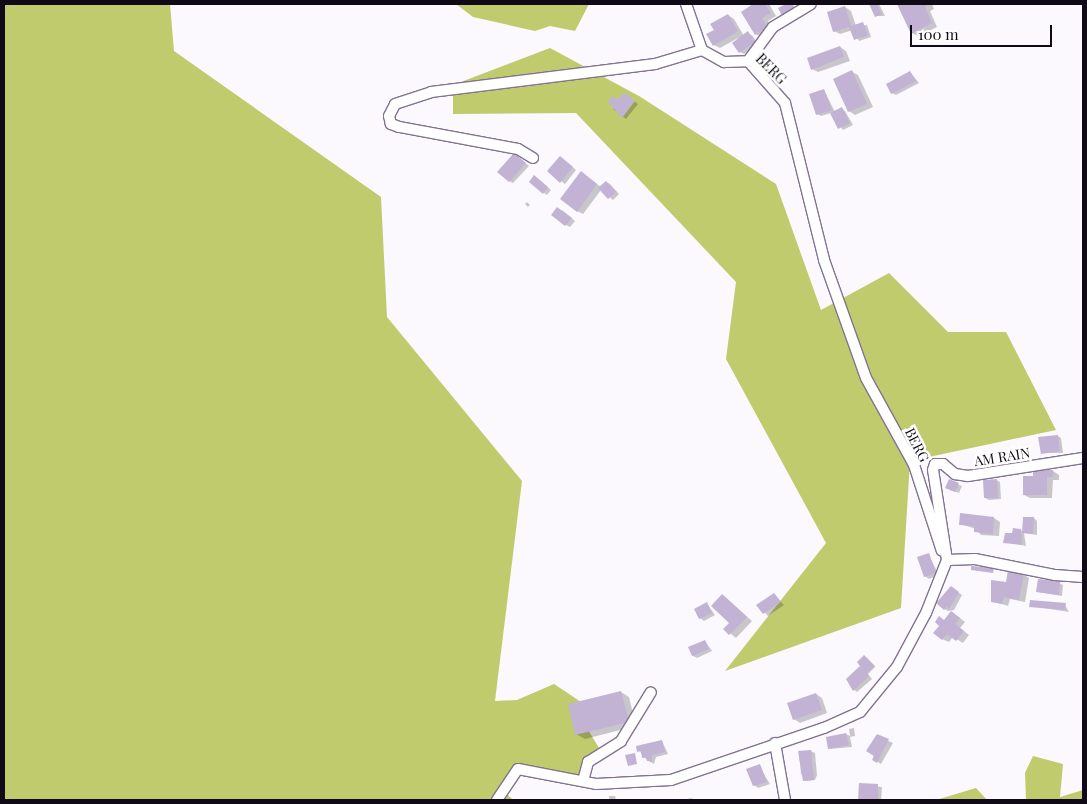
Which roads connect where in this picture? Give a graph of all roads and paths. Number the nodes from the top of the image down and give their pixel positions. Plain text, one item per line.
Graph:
1 (686, 4) edge
2 (811, 4) edge
3 (702, 50) junction
4 (748, 61) junction
5 (533, 158) dead end
6 (1083, 458) edge
7 (947, 560) junction
8 (1083, 577) edge
9 (651, 692) dead end
10 (776, 743) junction
11 (583, 781) junction
12 (497, 800) edge
13 (785, 800) edge

1 - 3 street
2 - 4 street
3 - 4 street, BERG
3 - 5 street
4 - 7 street, BERG
6 - 7 street, AM RAIN
7 - 8 street
7 - 10 street
9 - 11 street
10 - 11 street
10 - 13 street
11 - 12 street

